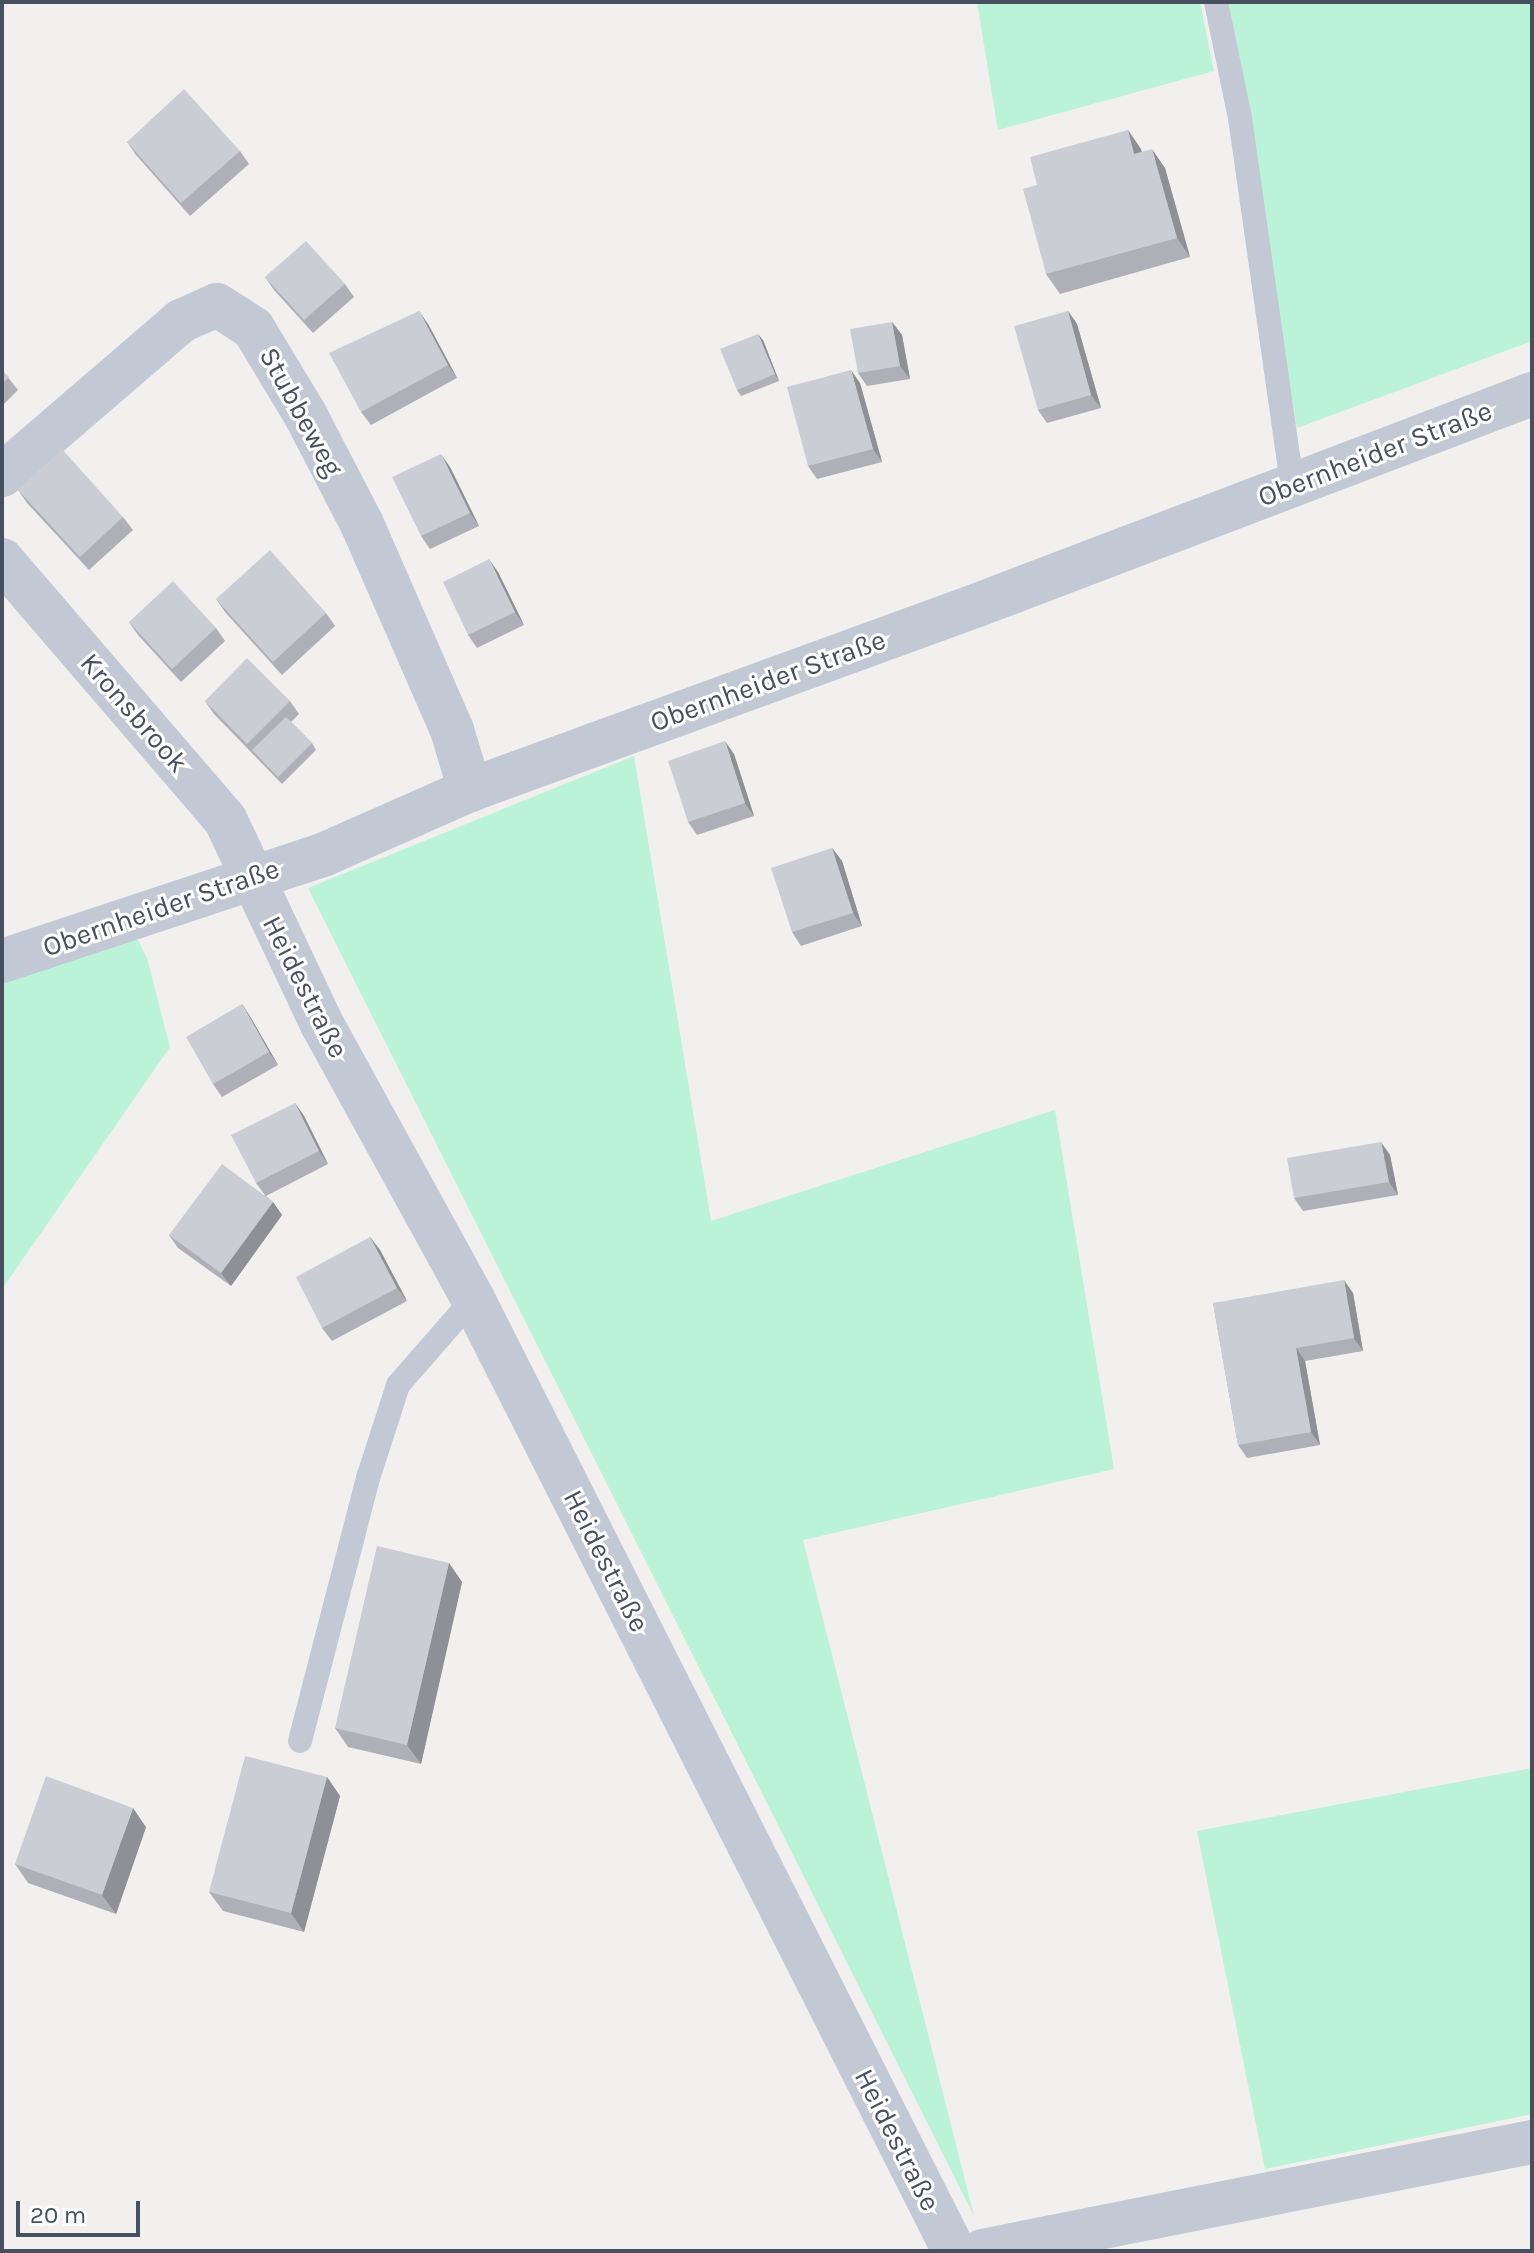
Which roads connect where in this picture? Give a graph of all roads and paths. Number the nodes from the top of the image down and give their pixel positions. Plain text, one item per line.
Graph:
1 (1216, 2) edge
2 (1532, 394) edge
3 (2, 475) edge
4 (1292, 485) junction
5 (2, 560) edge
6 (470, 790) junction
7 (251, 874) junction
8 (2, 961) edge
9 (473, 1299) junction
10 (300, 1741) dead end
11 (1532, 2142) edge
12 (954, 2251) edge
13 (982, 2251) edge

1 - 4 lane
2 - 4 street, Obernheider Straße
3 - 6 street, Stubbeweg
4 - 6 street, Obernheider Straße
5 - 7 street, Kronsbrook
6 - 7 street, Obernheider Straße
7 - 8 street, Obernheider Straße
7 - 9 street, Heidestraße
9 - 10 lane
9 - 12 street, Heidestraße
11 - 13 street

